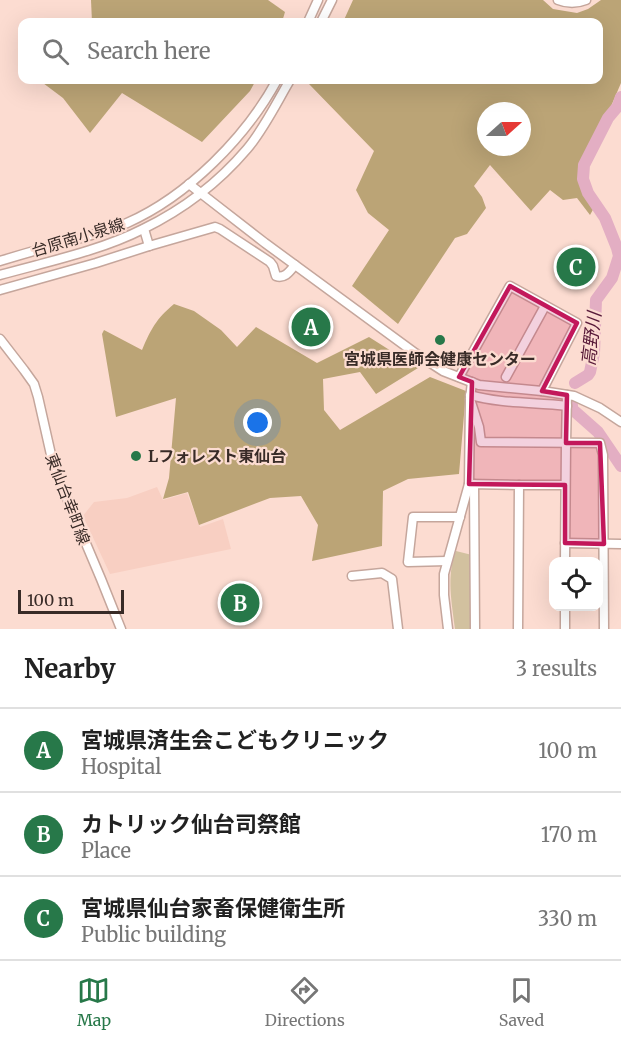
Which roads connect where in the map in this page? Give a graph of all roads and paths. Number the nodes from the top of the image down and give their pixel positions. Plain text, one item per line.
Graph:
1 (318, 0) edge
2 (332, 0) edge
3 (558, 0) edge
4 (586, 0) edge
5 (310, 18) edge
6 (323, 18) edge
7 (275, 84) edge
8 (288, 84) edge
9 (189, 184) junction
10 (200, 193) junction
11 (144, 229) junction
12 (149, 246) junction
13 (0, 261) edge
14 (295, 265) junction
15 (0, 275) edge
16 (0, 290) edge
17 (545, 306) junction
18 (2, 345) edge
19 (506, 377) dead end
20 (459, 378) junction
21 (472, 382) junction
22 (542, 391) junction
23 (567, 395) junction
24 (470, 397) junction
25 (567, 406) junction
26 (621, 422) edge
27 (566, 443) junction
28 (471, 484) junction
29 (519, 485) junction
30 (565, 485) junction
31 (460, 517) junction
32 (565, 543) junction
33 (604, 544) junction
34 (621, 544) edge
35 (565, 557) edge
36 (447, 561) junction
37 (352, 576) dead end
38 (565, 611) edge
39 (121, 629) edge
40 (398, 629) edge
41 (448, 629) edge
42 (475, 629) edge
43 (518, 629) edge
44 (565, 629) edge
45 (604, 629) edge

1 - 5 street
2 - 6 street
3 - 4 street
7 - 9 street, 台原南小泉線
8 - 10 street
9 - 10 street
9 - 13 street, 台原南小泉線
10 - 11 street
10 - 14 street
11 - 12 street
11 - 15 street
12 - 14 street
12 - 16 street
14 - 20 street
17 - 19 street
17 - 20 street
17 - 22 street
18 - 39 street, 東仙台幸町線
20 - 21 street
21 - 22 street
21 - 24 street
22 - 23 street
23 - 25 street
23 - 26 street
24 - 25 street
24 - 27 street
24 - 28 street
25 - 27 street
27 - 30 street
27 - 33 street
28 - 29 street
28 - 31 street
28 - 42 street
29 - 30 street
29 - 43 street
30 - 32 street
31 - 36 street
31 - 36 street
32 - 33 street
32 - 35 street
33 - 34 street
33 - 45 street
36 - 41 street
37 - 40 street
38 - 44 street

